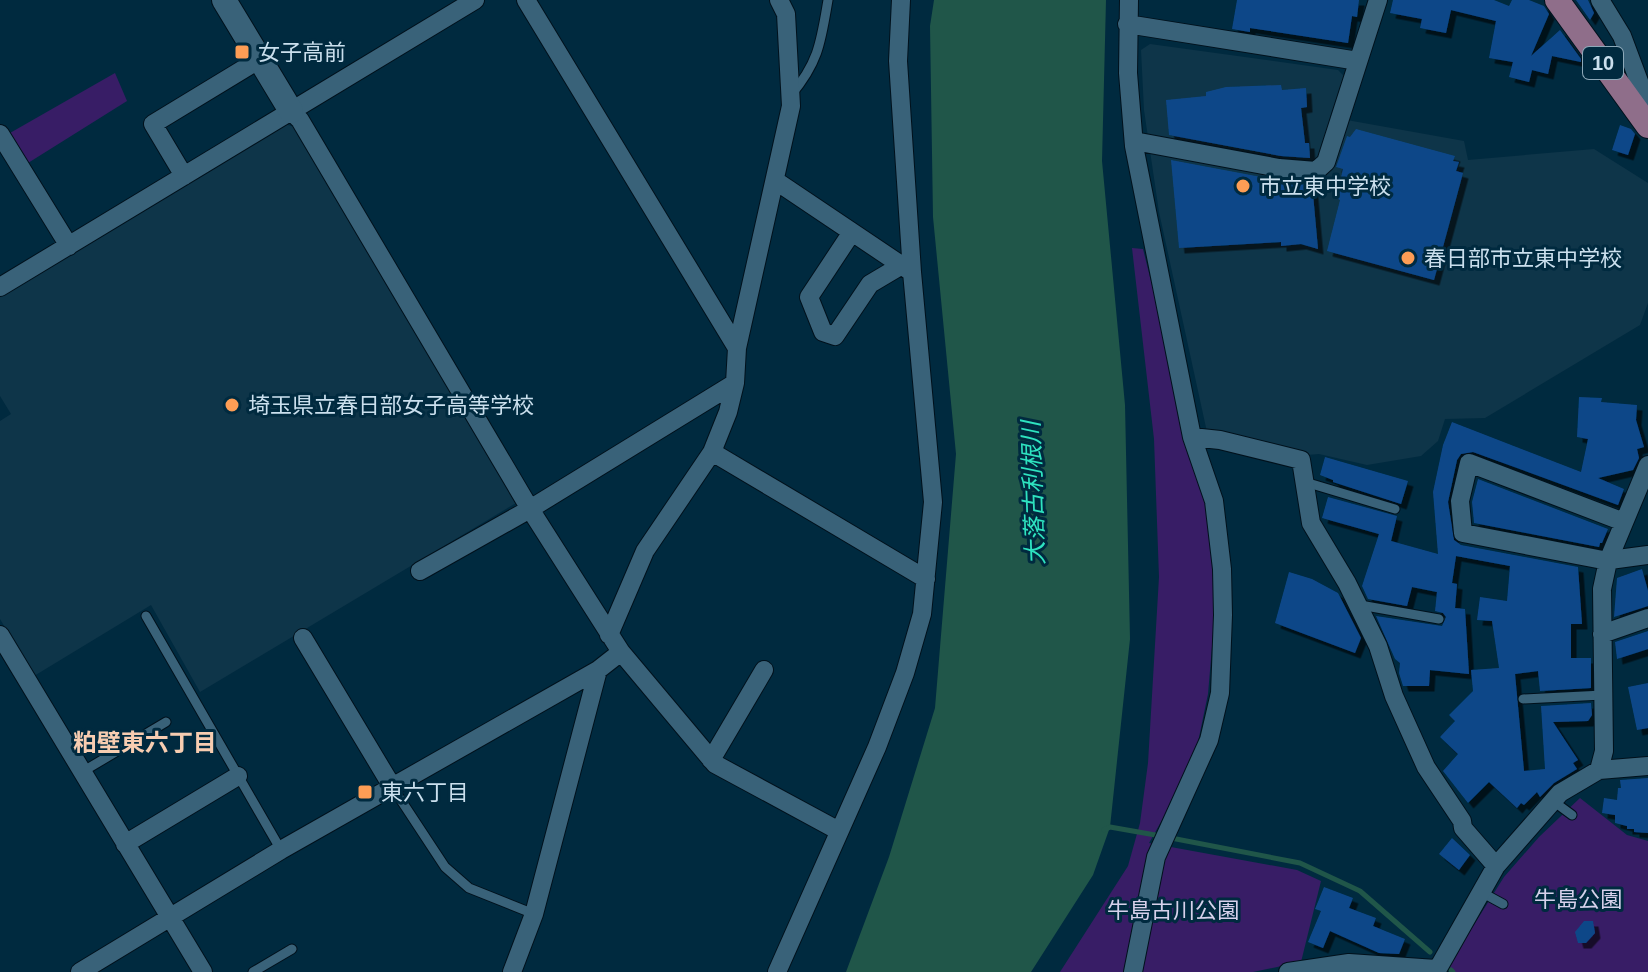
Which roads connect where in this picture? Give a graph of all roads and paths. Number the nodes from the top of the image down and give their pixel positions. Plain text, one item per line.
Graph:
1 (224, 0) edge
2 (475, 0) edge
3 (526, 0) edge
4 (779, 0) edge
5 (828, 0) edge
6 (901, 0) edge
7 (1129, 0) edge
8 (1378, 0) edge
9 (1557, 0) edge
10 (1600, 0) edge
11 (1127, 24) junction
12 (260, 59) junction
13 (1358, 61) junction
14 (790, 96) junction
15 (291, 111) junction
16 (1648, 125) edge
17 (0, 134) edge
18 (1134, 141) junction
19 (184, 176) junction
20 (776, 181) junction
21 (852, 232) junction
22 (69, 246) junction
23 (907, 269) junction
24 (0, 287) edge
25 (737, 348) junction
26 (735, 383) junction
27 (1192, 437) junction
28 (712, 452) junction
29 (1648, 465) edge
30 (1305, 482) junction
31 (530, 509) junction
32 (1395, 509) dead end
33 (1624, 522) junction
34 (1648, 555) edge
35 (1609, 560) junction
36 (420, 571) dead end
37 (926, 579) junction
38 (1357, 605) junction
39 (146, 616) dead end
40 (1648, 618) edge
41 (1439, 619) dead end
42 (1602, 634) junction
43 (0, 635) edge
44 (609, 635) junction
45 (303, 638) dead end
46 (621, 652) junction
47 (598, 670) junction
48 (764, 670) dead end
49 (1603, 695) junction
50 (1523, 699) dead end
51 (166, 722) dead end
52 (711, 760) junction
53 (1648, 766) edge
54 (1599, 770) junction
55 (82, 772) junction
56 (238, 776) junction
57 (393, 788) junction
58 (1553, 801) junction
59 (1572, 815) dead end
60 (839, 831) junction
61 (125, 844) junction
62 (281, 850) junction
63 (1496, 866) junction
64 (1481, 892) junction
65 (1503, 904) dead end
66 (534, 914) junction
67 (169, 916) junction
68 (292, 949) dead end
69 (1436, 970) edge
70 (515, 971) edge
71 (80, 972) edge
72 (203, 972) edge
73 (253, 972) edge
74 (777, 972) edge
75 (1133, 972) edge
76 (1288, 972) edge

1 - 12 street
2 - 15 street
3 - 25 street
4 - 14 street
5 - 14 lane
6 - 23 street
7 - 11 street
8 - 13 street
9 - 16 main road, 10
10 - 16 street
11 - 13 street
11 - 18 street
12 - 15 street
12 - 19 street
13 - 18 street
14 - 20 street
15 - 19 street
15 - 31 street
17 - 22 street
18 - 27 street
19 - 22 street
20 - 21 street
20 - 25 street
21 - 23 street
21 - 23 street
22 - 24 street
23 - 37 street
25 - 26 street
26 - 28 street
26 - 31 street
27 - 30 street
27 - 75 street
28 - 37 street
28 - 44 street
29 - 33 street
30 - 32 lane
30 - 38 street
31 - 36 street
31 - 44 street
33 - 35 street
33 - 35 street
34 - 35 street
35 - 42 street
37 - 60 street
38 - 41 lane
38 - 63 street
39 - 56 lane
40 - 42 street
42 - 49 street
43 - 55 street
44 - 46 street
45 - 57 street
46 - 47 street
46 - 52 street
47 - 57 street
47 - 66 street
48 - 52 street
49 - 50 lane
49 - 54 street
51 - 55 lane
52 - 60 street
53 - 54 street
54 - 58 street
55 - 61 street
56 - 61 street
56 - 62 lane
57 - 62 street
57 - 66 lane
58 - 59 lane
58 - 63 street
60 - 74 street
61 - 67 street
62 - 67 street
63 - 64 street
64 - 65 lane
64 - 69 street
66 - 70 street
67 - 71 street
67 - 72 street
68 - 73 lane
69 - 76 street

